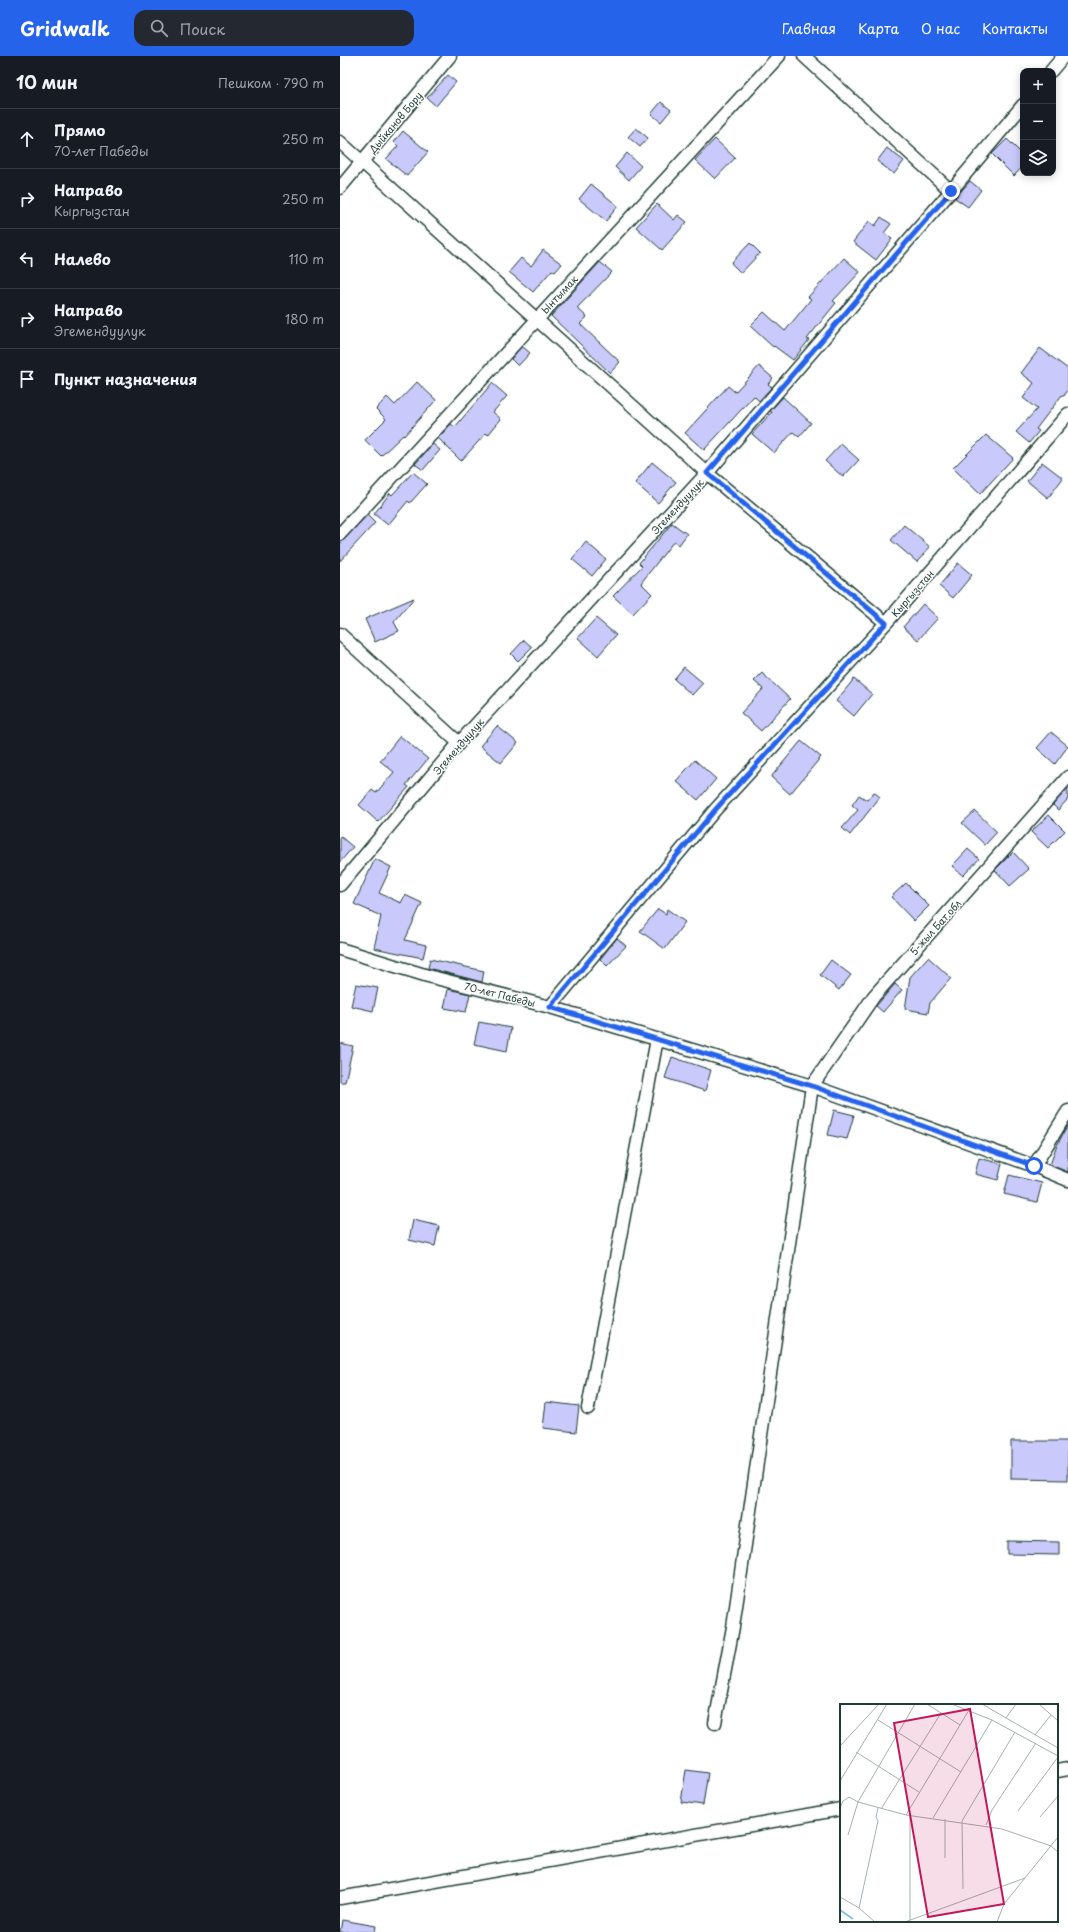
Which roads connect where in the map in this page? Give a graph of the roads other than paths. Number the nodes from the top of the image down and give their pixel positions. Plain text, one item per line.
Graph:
1 (450, 56) edge
2 (779, 56) edge
3 (804, 56) edge
4 (1063, 58) edge
5 (1054, 68) edge
6 (1020, 109) edge
7 (340, 142) edge
8 (362, 162) junction
9 (340, 188) edge
10 (951, 191) junction
11 (536, 319) junction
12 (1068, 414) edge
13 (707, 473) junction
14 (340, 534) edge
15 (886, 623) junction
16 (340, 634) edge
17 (460, 743) junction
18 (1068, 777) edge
19 (340, 885) edge
20 (340, 949) edge
21 (550, 1007) junction
22 (657, 1039) junction
23 (812, 1086) junction
24 (1068, 1111) edge
25 (1034, 1166) junction
26 (1068, 1180) edge
27 (588, 1408) dead end
28 (715, 1723) dead end
29 (1068, 1769) edge
30 (1058, 1771) edge
31 (840, 1810) edge
32 (340, 1898) edge

1 - 8 street, Дыйканов Бору
2 - 11 street, Ынтымак
3 - 10 street
4 - 5 street
6 - 10 street, Эгемендуулук
7 - 8 street
8 - 9 street, Дыйканов Бору
8 - 11 street
10 - 13 street, Эгемендуулук
11 - 13 street
11 - 14 street, Ынтымак
12 - 15 street, Кыргызстан
13 - 15 street
13 - 17 street, Эгемендуулук
15 - 21 street, Кыргызстан
16 - 17 street
17 - 19 street, Эгемендуулук
18 - 23 street, 5-жыл Бат.обл
20 - 21 street, 70-лет Пабеды
21 - 22 street, 70-лет Пабеды
22 - 23 street, 70-лет Пабеды
22 - 27 street
23 - 25 street, 70-лет Пабеды
23 - 28 street
24 - 25 street
25 - 26 street, 70-лет Пабеды
29 - 30 street
31 - 32 street

